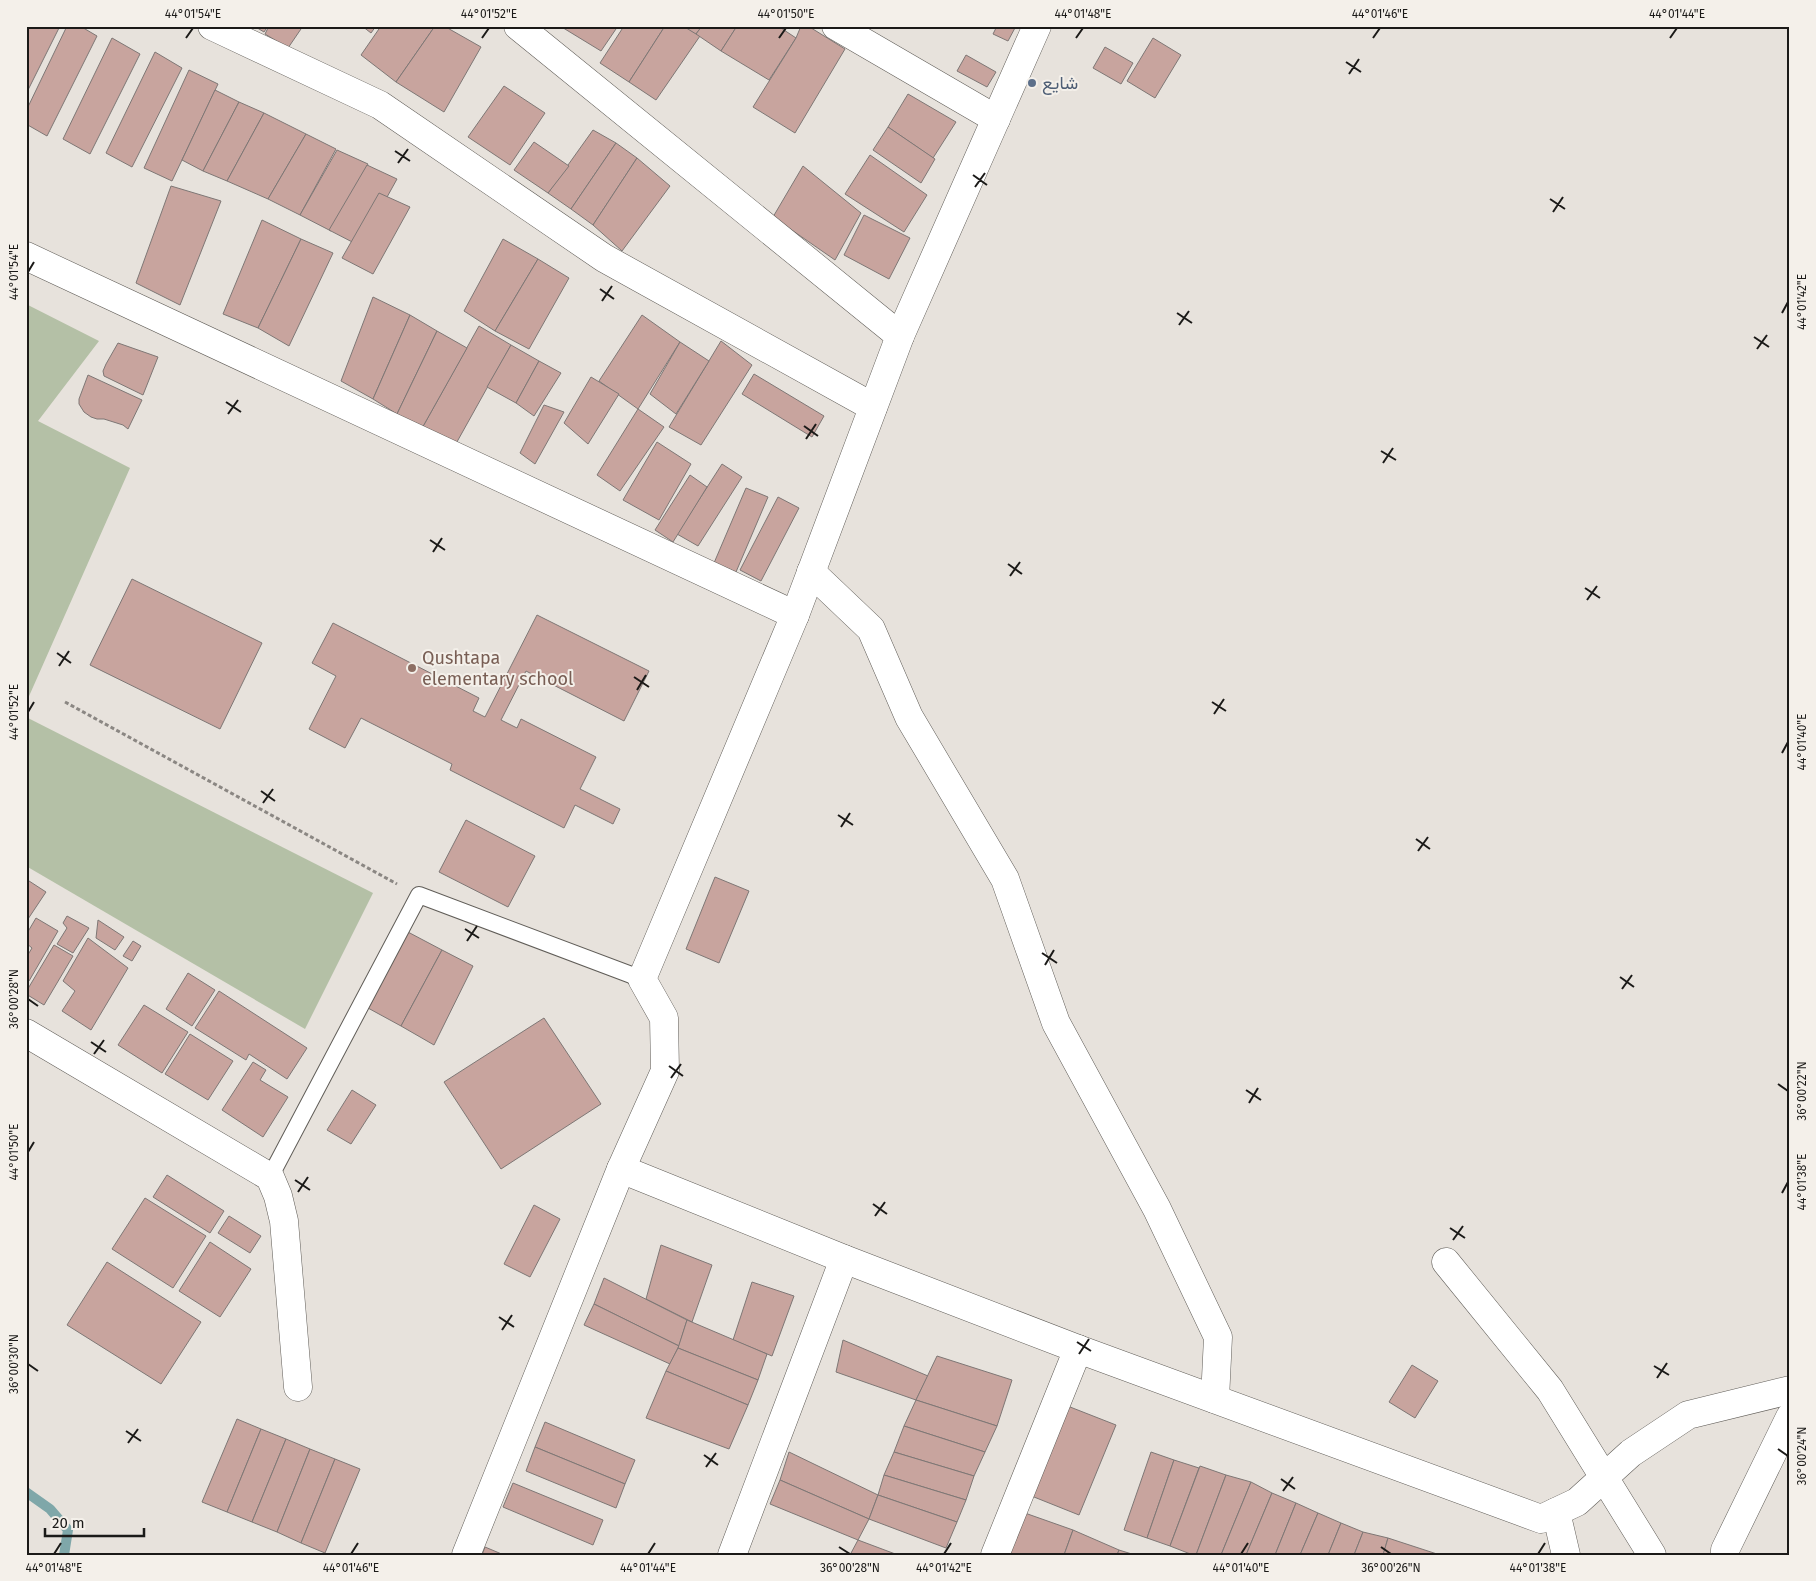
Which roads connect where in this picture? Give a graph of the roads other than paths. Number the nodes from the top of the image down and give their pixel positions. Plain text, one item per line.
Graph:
1 (212, 26) edge
2 (518, 26) edge
3 (836, 26) edge
4 (1038, 26) edge
5 (996, 119) junction
6 (26, 256) edge
7 (900, 336) junction
8 (873, 407) junction
9 (811, 572) junction
10 (795, 615) junction
11 (642, 979) junction
12 (26, 1033) edge
13 (621, 1169) junction
14 (270, 1177) junction
15 (844, 1259) junction
16 (1446, 1262) dead end
17 (1078, 1349) junction
18 (298, 1387) dead end
19 (1790, 1390) edge
20 (1215, 1398) junction
21 (1790, 1417) edge
22 (1605, 1477) junction
23 (1556, 1512) junction
24 (466, 1555) edge
25 (732, 1555) edge
26 (994, 1555) edge
27 (1566, 1555) edge
28 (1652, 1555) edge
29 (1725, 1555) edge

1 - 8 street
2 - 7 street
3 - 5 street
4 - 5 street
5 - 7 street
6 - 10 street
7 - 8 street
8 - 9 street
9 - 10 street
9 - 20 street
10 - 11 street
11 - 13 street
11 - 14 lane
12 - 14 street
13 - 15 street
13 - 24 street
14 - 18 street
15 - 17 street
15 - 25 street
16 - 22 street
17 - 20 street
17 - 26 street
19 - 22 street
20 - 23 street
21 - 29 street
22 - 23 street
22 - 28 street
23 - 27 street

